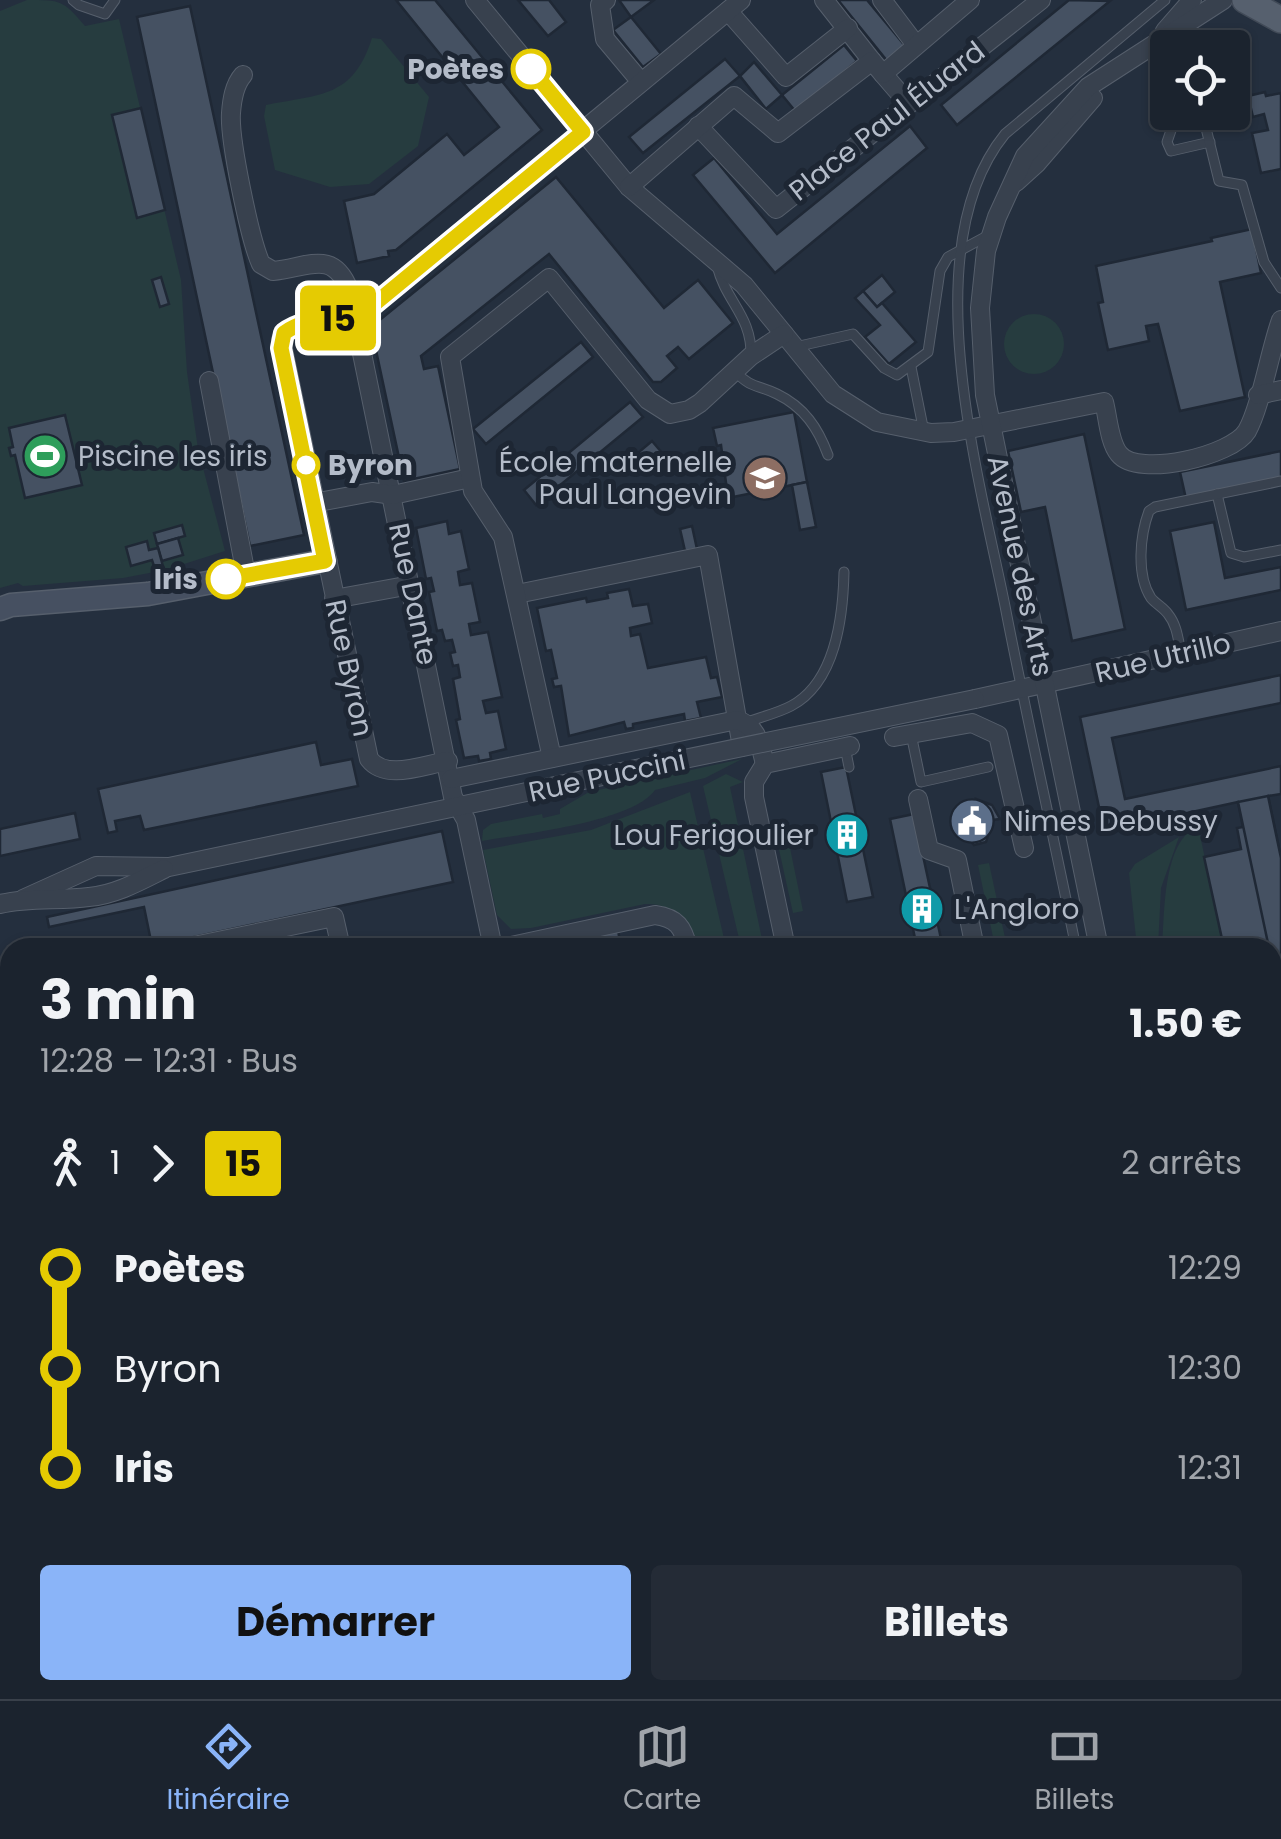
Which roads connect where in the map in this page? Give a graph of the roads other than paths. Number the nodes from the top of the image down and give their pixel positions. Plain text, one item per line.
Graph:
1 (73, 0) edge
2 (114, 0) edge
3 (474, 0) edge
4 (606, 0) edge
5 (824, 0) edge
6 (882, 0) edge
7 (1041, 0) edge
8 (1164, 0) edge
9 (1192, 0) edge
10 (1223, 0) edge
11 (1244, 0) edge
12 (959, 3) edge
13 (734, 6) edge
14 (1281, 20) edge
15 (848, 28) junction
16 (1166, 30) edge
17 (1176, 30) edge
18 (1150, 45) edge
19 (916, 46) junction
20 (878, 67) junction
21 (242, 75) dead end
22 (641, 82) junction
23 (908, 103) junction
24 (698, 126) junction
25 (1171, 130) edge
26 (1207, 130) edge
27 (583, 132) junction
28 (1210, 142) junction
29 (629, 187) junction
30 (990, 235) junction
31 (962, 247) junction
32 (716, 258) junction
33 (1281, 288) edge
34 (355, 314) junction
35 (1281, 320) edge
36 (789, 340) junction
37 (751, 356) junction
38 (911, 366) junction
39 (736, 372) junction
40 (209, 381) dead end
41 (1281, 390) edge
42 (1258, 395) junction
43 (991, 425) junction
44 (968, 430) junction
45 (924, 432) junction
46 (828, 454) dead end
47 (470, 478) junction
48 (1281, 480) edge
49 (1217, 494) junction
50 (393, 495) junction
51 (313, 502) junction
52 (1281, 550) edge
53 (325, 561) junction
54 (844, 572) dead end
55 (246, 576) junction
56 (411, 585) junction
57 (517, 594) junction
58 (334, 599) junction
59 (0, 610) edge
60 (1281, 632) edge
61 (1181, 652) junction
62 (1044, 684) junction
63 (1021, 689) junction
64 (742, 721) junction
65 (902, 735) joint
66 (742, 747) junction
67 (847, 747) joint
68 (552, 758) junction
69 (766, 764) junction
70 (849, 767) dead end
71 (988, 768) dead end
72 (449, 770) junction
73 (918, 799) dead end
74 (459, 806) junction
75 (1024, 848) dead end
76 (169, 867) junction
77 (23, 899) junction
78 (0, 904) edge
79 (232, 938) edge
80 (339, 938) edge
81 (491, 938) edge
82 (548, 938) edge
83 (686, 938) edge
84 (784, 938) edge
85 (973, 938) edge
86 (1074, 938) edge
87 (1096, 938) edge

1 - 2 lane
3 - 27 street
4 - 22 street
5 - 15 street
6 - 19 street
7 - 23 street, Place Paul Éluard
8 - 31 lane
9 - 16 street, Avenue des Arts
10 - 17 street, Avenue des Arts
11 - 14 main road
12 - 19 street, Place Paul Éluard
13 - 15 street
13 - 22 street
15 - 20 street
18 - 30 street, Avenue des Arts
19 - 20 street, Place Paul Éluard
20 - 23 street
20 - 24 street, Place Paul Éluard
21 - 34 street, Rue Dante
22 - 27 street
23 - 24 street, Place Paul Éluard
24 - 29 street, Place Paul Éluard
25 - 28 lane
26 - 28 lane
27 - 29 street
27 - 34 street
28 - 33 lane
29 - 32 street
30 - 31 lane
30 - 43 street, Avenue des Arts
31 - 38 lane
31 - 44 lane
32 - 36 street
32 - 37 lane
34 - 50 street, Rue Dante
34 - 51 street, Rue Byron
35 - 42 street
36 - 37 street
36 - 38 lane
36 - 45 street
37 - 39 street
38 - 45 lane
39 - 46 lane
39 - 47 street
40 - 55 street
41 - 42 street
42 - 43 street
43 - 44 street
43 - 62 street, Avenue des Arts
44 - 45 street
44 - 63 lane
47 - 50 street
47 - 57 street
48 - 49 lane
49 - 52 lane
49 - 61 lane
50 - 51 street
50 - 56 street, Rue Dante
51 - 53 street, Rue Byron
53 - 55 street
53 - 58 street, Rue Byron
54 - 64 lane
55 - 59 street
56 - 58 street
56 - 72 street, Rue Dante
57 - 64 street
57 - 68 street
58 - 72 street, Rue Byron
60 - 61 street, Rue Utrillo
61 - 62 street, Rue Utrillo
62 - 63 street, Rue Puccini
62 - 87 street, Avenue des Arts
63 - 66 street, Rue Puccini, bridge
63 - 86 lane
64 - 66 street
64 - 68 street, Rue Byron
64 - 69 street
65 - 71 lane
65 - 75 street
66 - 74 street, Rue Puccini, bridge
67 - 69 street
67 - 70 lane
68 - 72 street, Rue Byron
69 - 84 street
72 - 74 street, Rue Dante
73 - 85 street
74 - 76 street, Rue Puccini
74 - 81 street, Rue Dante
76 - 77 street, Rue Puccini
76 - 77 street, Rue Puccini
77 - 78 street, Rue Puccini
79 - 80 street
82 - 83 street

